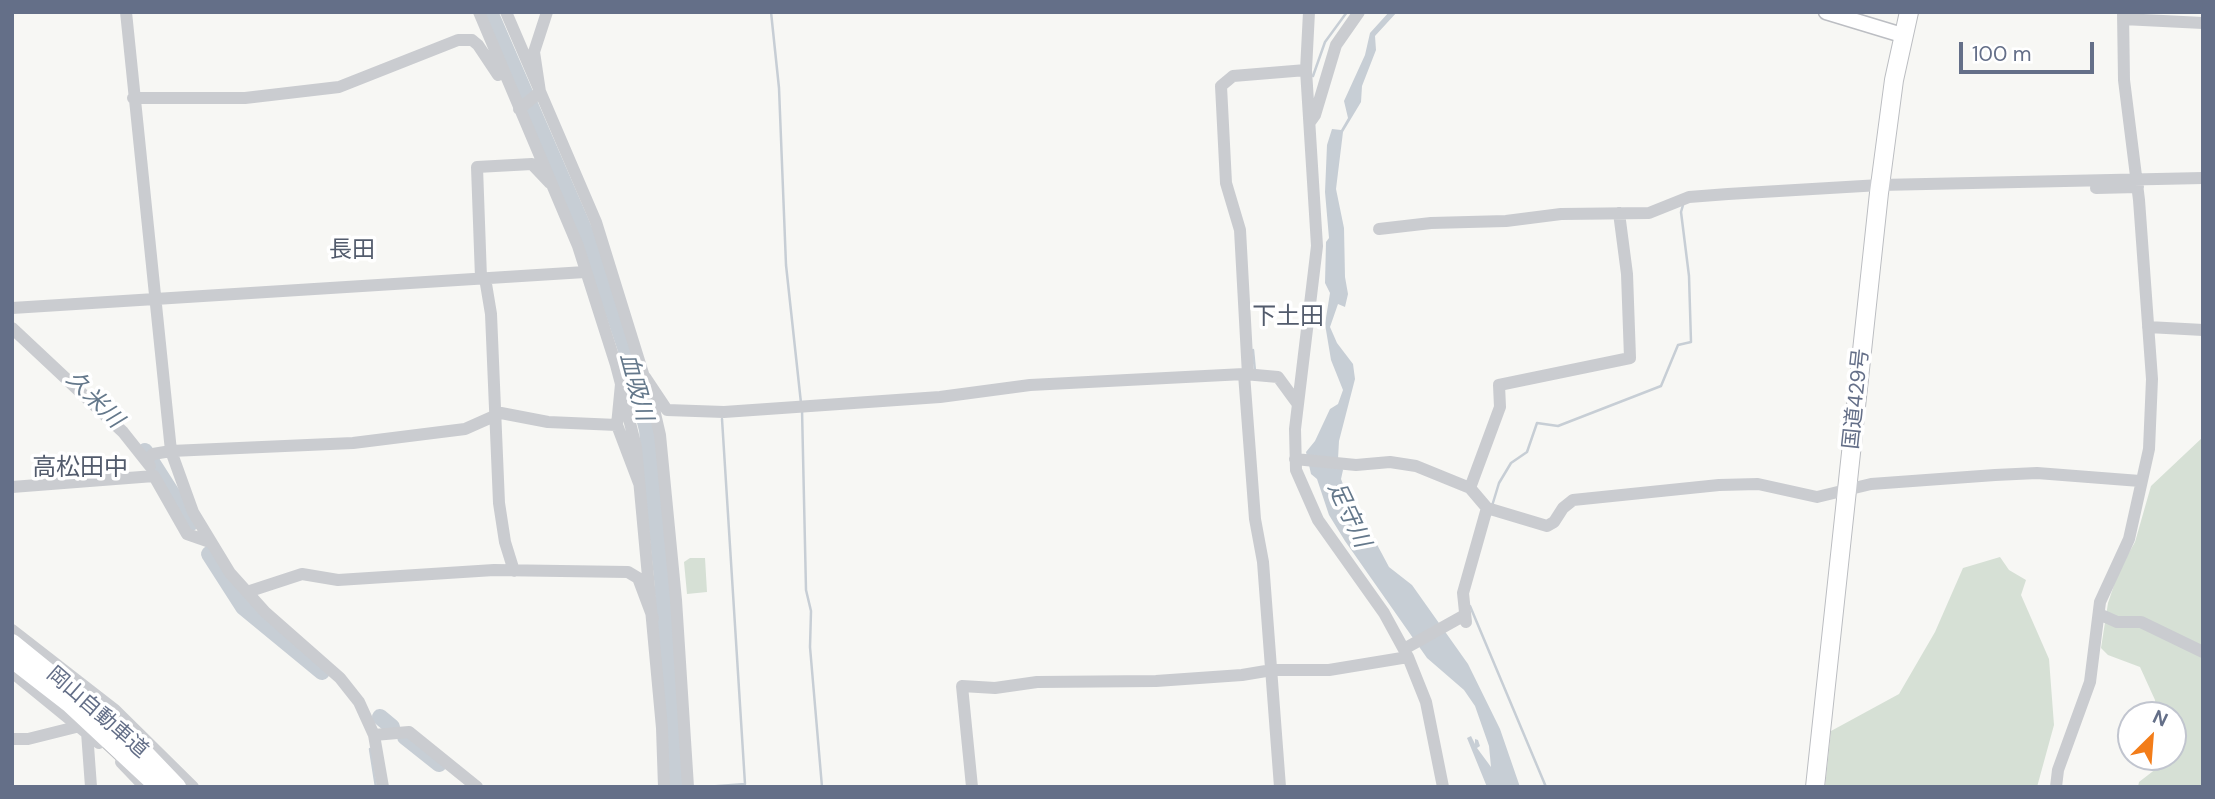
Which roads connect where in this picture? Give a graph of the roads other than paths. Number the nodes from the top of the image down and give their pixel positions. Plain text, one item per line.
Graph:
1 (126, 12) edge
2 (473, 12) edge
3 (479, 12) edge
4 (506, 12) edge
5 (547, 12) edge
6 (1309, 12) edge
7 (1359, 12) edge
8 (1826, 12) edge
9 (1909, 12) edge
10 (2123, 16) edge
11 (2203, 23) edge
12 (485, 28) junction
13 (1902, 35) junction
14 (1306, 70) junction
15 (510, 88) junction
16 (539, 93) junction
17 (133, 98) junction
18 (522, 107) junction
19 (1309, 122) junction
20 (2203, 178) edge
21 (2137, 183) junction
22 (555, 188) junction
23 (1880, 188) junction
24 (1619, 213) junction
25 (1378, 229) dead end
26 (585, 272) junction
27 (483, 278) junction
28 (153, 299) junction
29 (12, 308) edge
30 (2148, 327) junction
31 (12, 328) edge
32 (2203, 330) edge
33 (1249, 375) junction
34 (643, 378) junction
35 (622, 385) junction
36 (1297, 403) junction
37 (496, 414) junction
38 (617, 425) junction
39 (171, 451) junction
40 (149, 457) junction
41 (1298, 459) junction
42 (154, 476) junction
43 (2140, 481) junction
44 (639, 483) junction
45 (12, 487) edge
46 (1470, 488) junction
47 (1847, 489) junction
48 (1489, 509) junction
49 (210, 542) junction
50 (514, 571) junction
51 (247, 592) junction
52 (2099, 614) junction
53 (653, 618) junction
54 (12, 630) edge
55 (12, 643) edge
56 (1407, 651) junction
57 (2203, 652) edge
58 (12, 659) edge
59 (1274, 670) junction
60 (12, 672) edge
61 (83, 729) junction
62 (374, 735) junction
63 (12, 739) edge
64 (91, 787) edge
65 (145, 787) edge
66 (159, 787) edge
67 (177, 787) edge
68 (193, 787) edge
69 (383, 787) edge
70 (477, 787) edge
71 (664, 787) edge
72 (688, 787) edge
73 (972, 787) edge
74 (1280, 787) edge
75 (1443, 787) edge
76 (1815, 787) edge
77 (2056, 787) edge

1 - 17 street
2 - 12 street
3 - 12 street
4 - 16 street
5 - 16 street
6 - 14 street
7 - 19 street
8 - 13 main road
9 - 13 highway, 国道429号
10 - 11 street
10 - 21 street
12 - 15 street
13 - 23 highway, 国道429号
14 - 19 street
14 - 33 street
15 - 17 street
15 - 18 street
16 - 18 street
16 - 34 street
17 - 28 street
18 - 22 street
19 - 36 street
20 - 21 street
21 - 23 street
21 - 30 street
22 - 26 street
22 - 27 street
23 - 24 street
23 - 47 highway, 国道429号
24 - 25 street
24 - 46 street
26 - 27 street
26 - 35 street
27 - 28 street
27 - 37 street
28 - 29 street
28 - 39 street
30 - 32 street
30 - 43 street
31 - 40 street
33 - 34 street
33 - 36 street
33 - 59 street
34 - 35 street
34 - 72 street
35 - 38 street
35 - 44 street
36 - 41 street
37 - 38 street
37 - 39 street
37 - 50 street
38 - 44 street
39 - 40 street
39 - 49 street
40 - 42 street
41 - 46 street
41 - 56 street
42 - 45 street
42 - 49 street
43 - 47 street
43 - 52 street
44 - 53 street
46 - 48 street
47 - 48 street
47 - 76 highway, 国道429号
48 - 56 street
49 - 51 street
50 - 51 street
50 - 53 street
51 - 62 street
52 - 57 street
52 - 77 street
53 - 71 street
54 - 68 street
55 - 67 highway, 岡山自動車道
56 - 59 street
56 - 75 street
58 - 66 highway, 岡山自動車道
59 - 73 street
59 - 74 street
60 - 61 street
61 - 63 street
61 - 64 street
61 - 65 street
62 - 69 street
62 - 70 street

